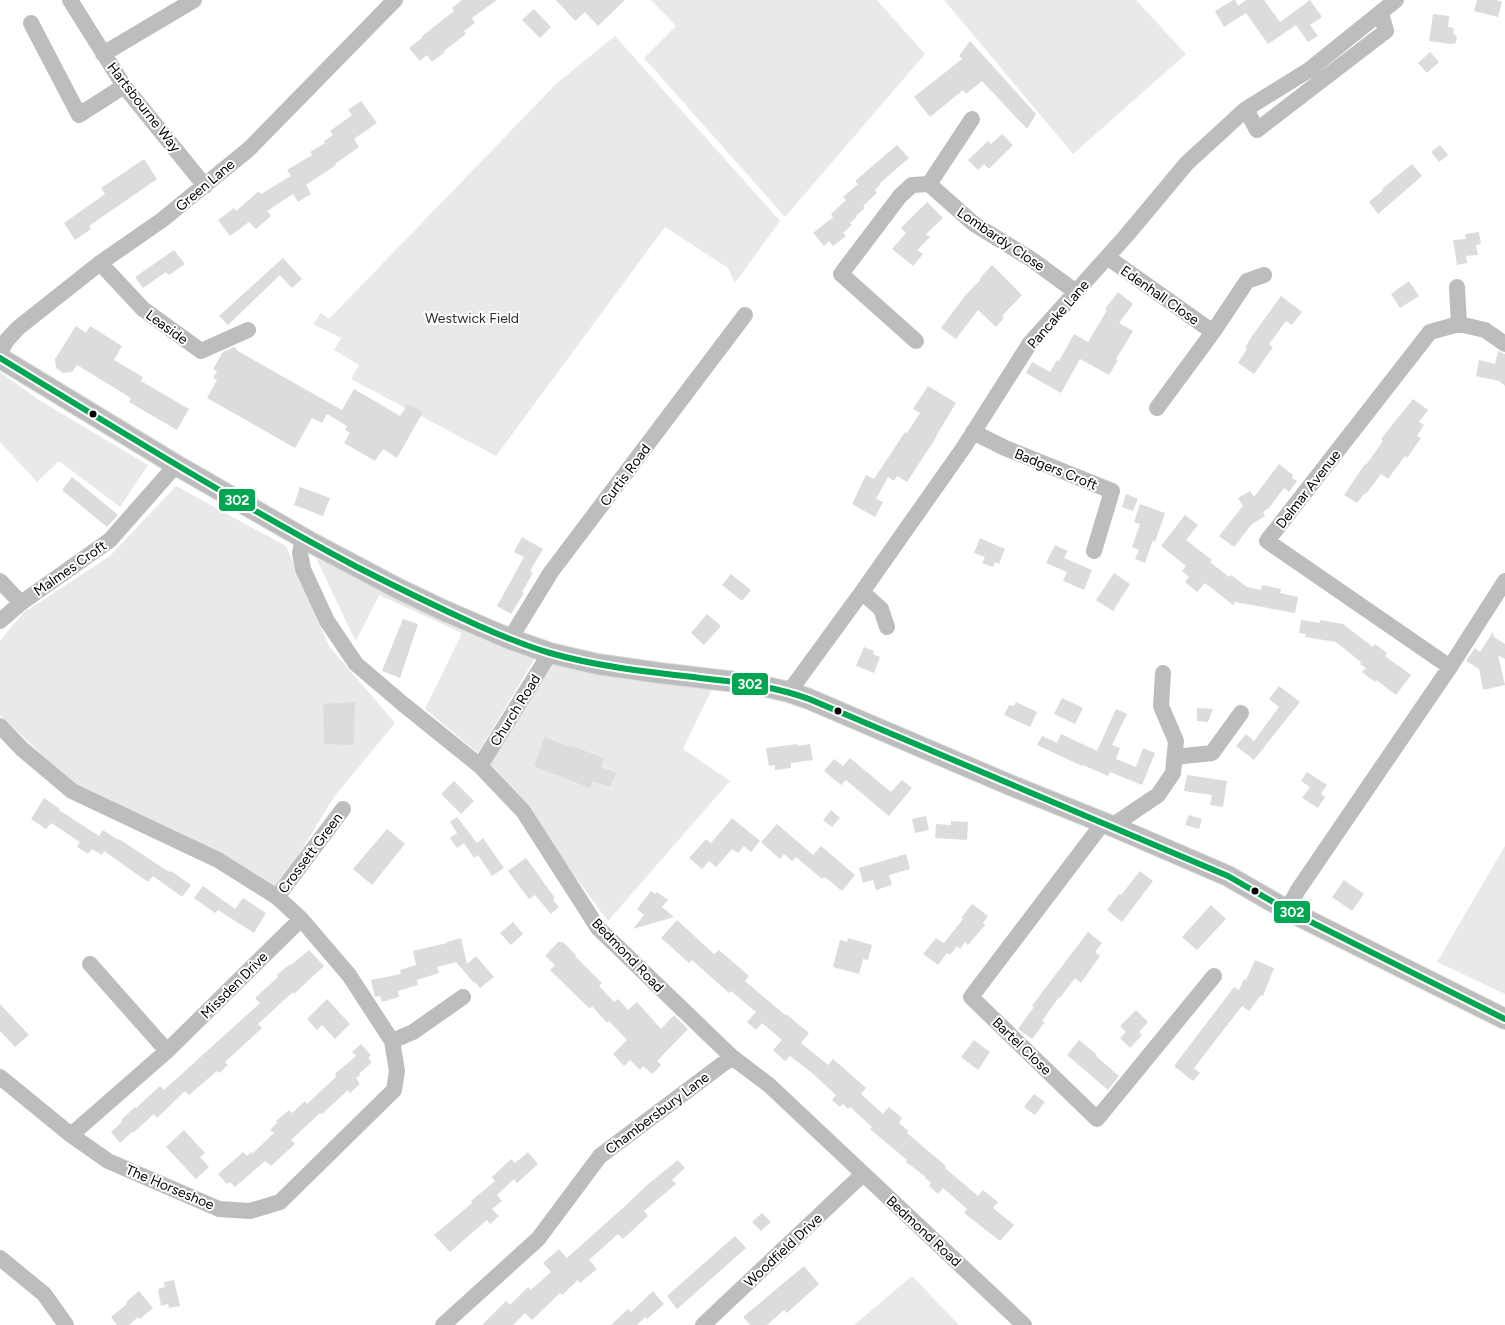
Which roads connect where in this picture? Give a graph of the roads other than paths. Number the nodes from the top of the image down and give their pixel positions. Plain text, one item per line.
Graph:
1 (70, 0) edge
2 (194, 0) edge
3 (395, 0) edge
4 (1396, 0) edge
5 (30, 23) dead end
6 (103, 54) junction
7 (1314, 77) junction
8 (124, 86) junction
9 (1246, 109) junction
10 (972, 119) dead end
11 (929, 184) junction
12 (206, 186) junction
13 (1107, 257) junction
14 (100, 263) junction
15 (1264, 275) dead end
16 (1457, 288) dead end
17 (1076, 292) junction
18 (745, 315) dead end
19 (1458, 324) junction
20 (248, 330) dead end
21 (1213, 332) junction
22 (916, 341) dead end
23 (1505, 344) edge
24 (0, 352) edge
25 (0, 358) edge
26 (1157, 408) dead end
27 (973, 432) junction
28 (176, 465) junction
29 (303, 538) junction
30 (1094, 551) dead end
31 (0, 580) edge
32 (1505, 580) edge
33 (862, 592) junction
34 (20, 603) junction
35 (0, 621) edge
36 (887, 627) dead end
37 (510, 639) junction
38 (550, 653) junction
39 (1450, 667) junction
40 (1163, 673) dead end
41 (790, 692) junction
42 (1241, 713) dead end
43 (0, 726) edge
44 (1175, 757) junction
45 (480, 766) junction
46 (343, 809) dead end
47 (1107, 824) junction
48 (277, 897) junction
49 (1287, 910) junction
50 (301, 918) junction
51 (90, 964) dead end
52 (1214, 976) dead end
53 (463, 997) dead end
54 (1505, 1018) edge
55 (392, 1041) junction
56 (167, 1052) junction
57 (732, 1058) junction
58 (0, 1077) edge
59 (71, 1135) junction
60 (863, 1174) junction
61 (0, 1258) edge
62 (66, 1325) edge
63 (443, 1325) edge
64 (703, 1325) edge
65 (1024, 1325) edge

1 - 6 street, Hartsbourne Way
2 - 6 street
3 - 12 street, Green Lane
4 - 7 street
5 - 8 street
6 - 8 street, Hartsbourne Way
7 - 9 street, Pancake Lane
7 - 9 street
8 - 12 street, Hartsbourne Way
9 - 13 street, Pancake Lane
10 - 11 street
11 - 17 street, Lombardy Close
11 - 22 street
12 - 14 street, Green Lane
13 - 17 street, Pancake Lane
13 - 21 street, Edenhall Close
14 - 20 street, Leaside
14 - 24 street, Green Lane
15 - 21 street, Edenhall Close
16 - 19 street
17 - 27 street, Pancake Lane
18 - 37 street, Curtis Road
19 - 23 street, Delmar Avenue
19 - 39 street, Delmar Avenue
21 - 26 street, Edenhall Close
25 - 28 main road
27 - 30 street, Badgers Croft
27 - 33 street, Pancake Lane
28 - 29 main road
28 - 34 street, Malmes Croft
29 - 37 main road
29 - 45 street, Bedmond Road
31 - 34 street
32 - 39 street
33 - 36 street
33 - 41 street, Pancake Lane
34 - 35 street, Malmes Croft
37 - 38 main road
38 - 41 main road
38 - 45 street, Church Road
39 - 49 street
40 - 44 street
41 - 47 main road
42 - 44 street
43 - 48 street, The Horseshoe
44 - 47 street
45 - 57 street, Bedmond Road
46 - 48 street, Crossett Green
47 - 49 main road
47 - 52 street, Bartel Close
48 - 50 street, The Horseshoe
49 - 54 main road
50 - 55 street, The Horseshoe
50 - 56 street, Missden Drive
51 - 56 street
53 - 55 street
55 - 59 street, The Horseshoe
56 - 59 street, Missden Drive
57 - 60 street, Bedmond Road
57 - 63 street, Chambersbury Lane
58 - 59 street, The Horseshoe
60 - 64 street, Woodfield Drive
60 - 65 street, Bedmond Road
61 - 62 street

